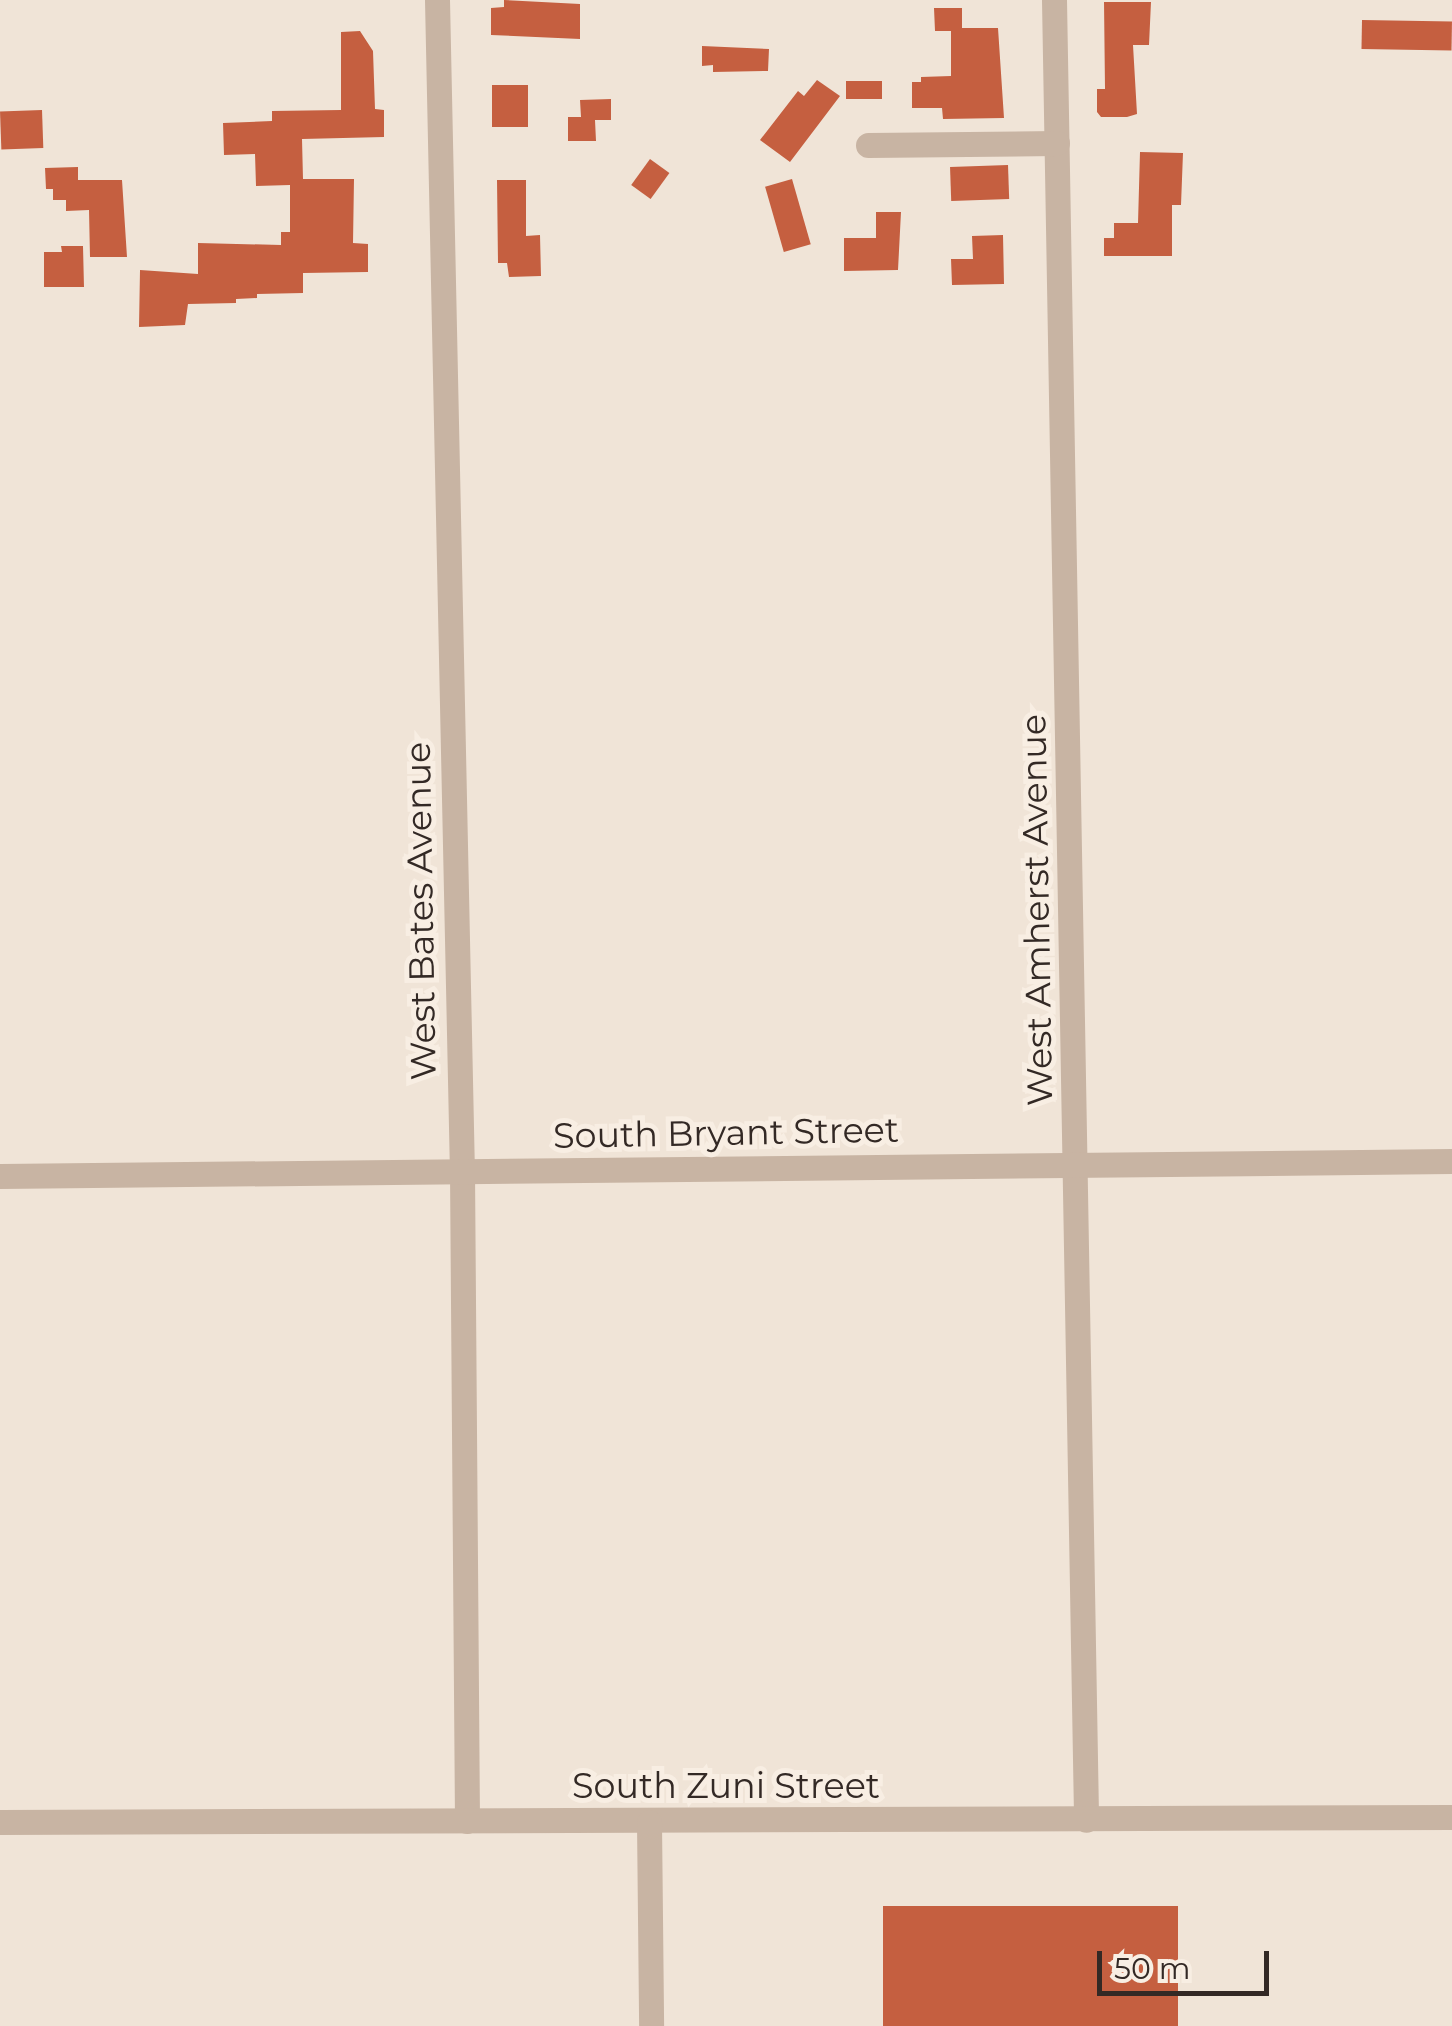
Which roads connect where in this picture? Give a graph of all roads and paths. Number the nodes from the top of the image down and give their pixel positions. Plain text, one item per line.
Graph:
1 (437, 0) edge
2 (1054, 0) edge
3 (1057, 143) junction
4 (868, 145) dead end
5 (1452, 1161) edge
6 (1077, 1163) junction
7 (462, 1172) junction
8 (0, 1176) edge
9 (1452, 1817) edge
10 (1086, 1820) junction
11 (467, 1821) junction
12 (0, 1822) edge
13 (649, 1822) junction
14 (652, 2026) edge

1 - 7 street, West Bates Avenue
2 - 3 street, West Amherst Avenue
3 - 4 street
3 - 6 street, West Amherst Avenue
5 - 6 street, South Bryant Street
6 - 7 street, South Bryant Street
6 - 10 street, West Amherst Avenue
7 - 8 street, South Bryant Street
7 - 11 street, West Bates Avenue
9 - 10 street, South Zuni Street
10 - 13 street, South Zuni Street
11 - 12 street, South Zuni Street
11 - 13 street, South Zuni Street
13 - 14 street

